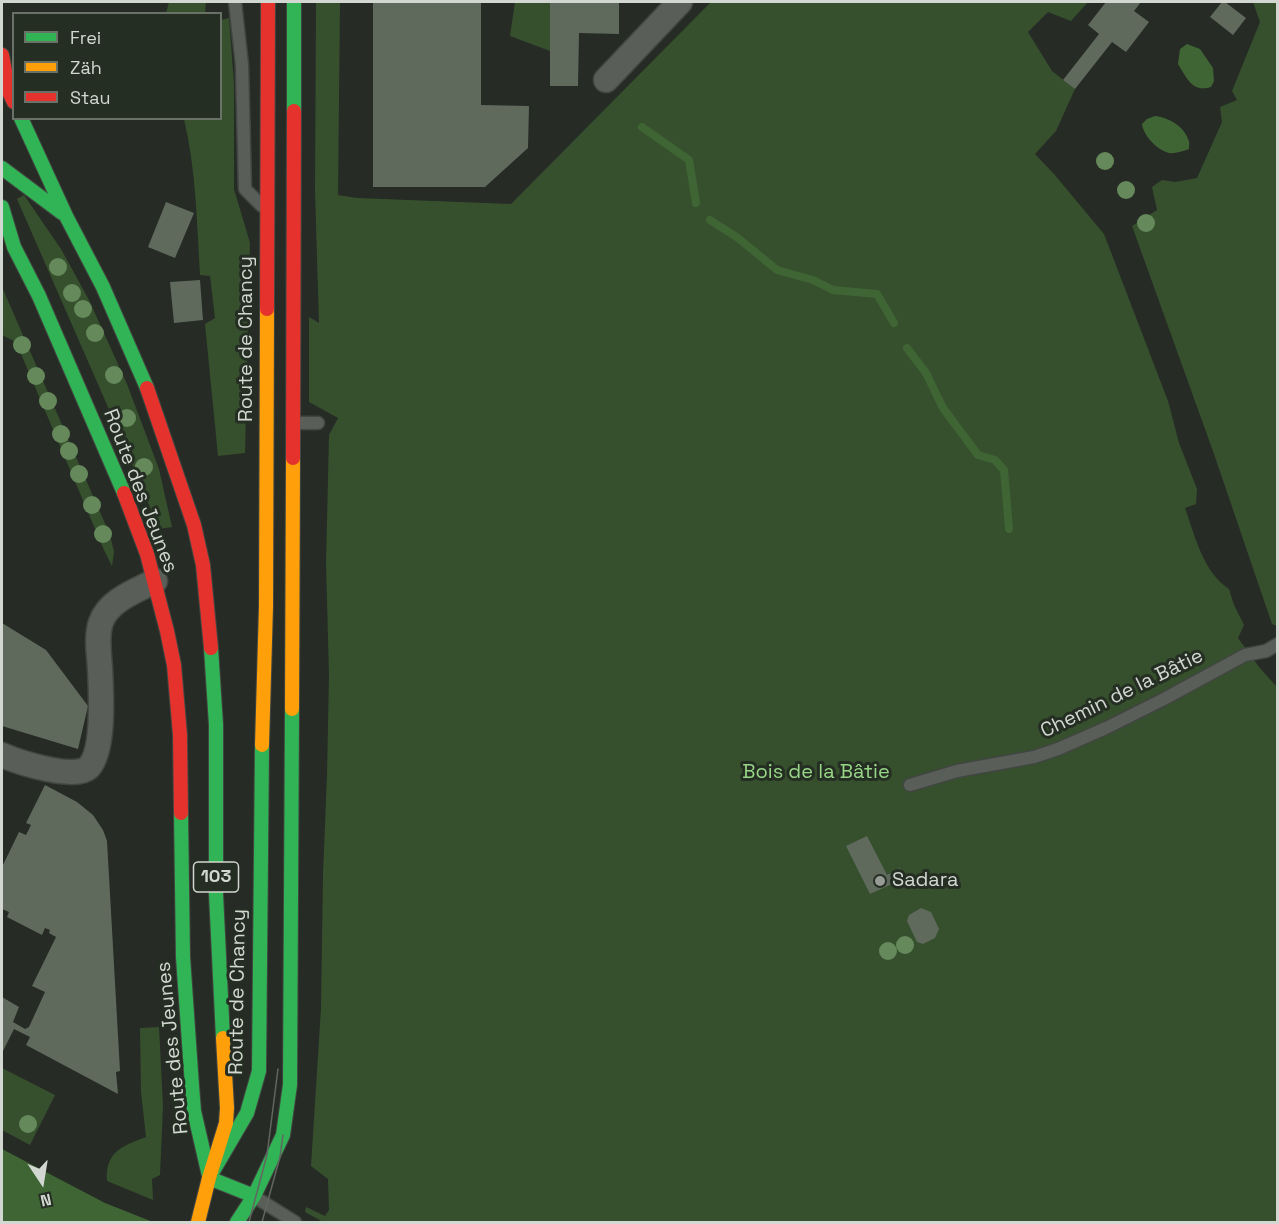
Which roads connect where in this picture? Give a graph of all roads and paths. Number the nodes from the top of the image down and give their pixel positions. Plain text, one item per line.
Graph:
1 (235, 2) edge
2 (268, 2) edge
3 (294, 2) edge
4 (680, 2) edge
5 (2, 55) edge
6 (606, 80) dead end
7 (11, 97) edge
8 (3, 112) dead end
9 (22, 120) edge
10 (2, 168) edge
11 (2, 207) edge
12 (267, 211) junction
13 (66, 216) junction
14 (2, 231) edge
15 (11, 251) junction
16 (286, 423) junction
17 (318, 423) dead end
18 (160, 580) junction
19 (1278, 644) edge
20 (3, 759) edge
21 (910, 785) dead end
22 (279, 901) dead end
23 (278, 1052) dead end
24 (278, 1077) dead end
25 (274, 1155) junction
26 (209, 1178) junction
27 (258, 1203) junction
28 (199, 1222) edge
29 (237, 1222) edge
30 (295, 1222) edge

1 - 12 lane
2 - 12 main road, Route de Chancy
3 - 16 main road
4 - 6 street
5 - 7 main road
7 - 8 main road
9 - 13 main road, Route des Jeunes
10 - 13 main road
11 - 15 main road, Route des Jeunes
12 - 26 main road, Route de Chancy
13 - 26 main road, Route des Jeunes / 103
14 - 15 main road
15 - 18 main road, Route des Jeunes
16 - 17 lane
16 - 25 main road
18 - 20 street
18 - 26 main road, Route des Jeunes
19 - 21 lane, Chemin de la Bâtie
22 - 23 lane
24 - 25 lane
25 - 27 main road
26 - 27 main road
26 - 28 main road, 103
27 - 29 main road
27 - 30 lane

